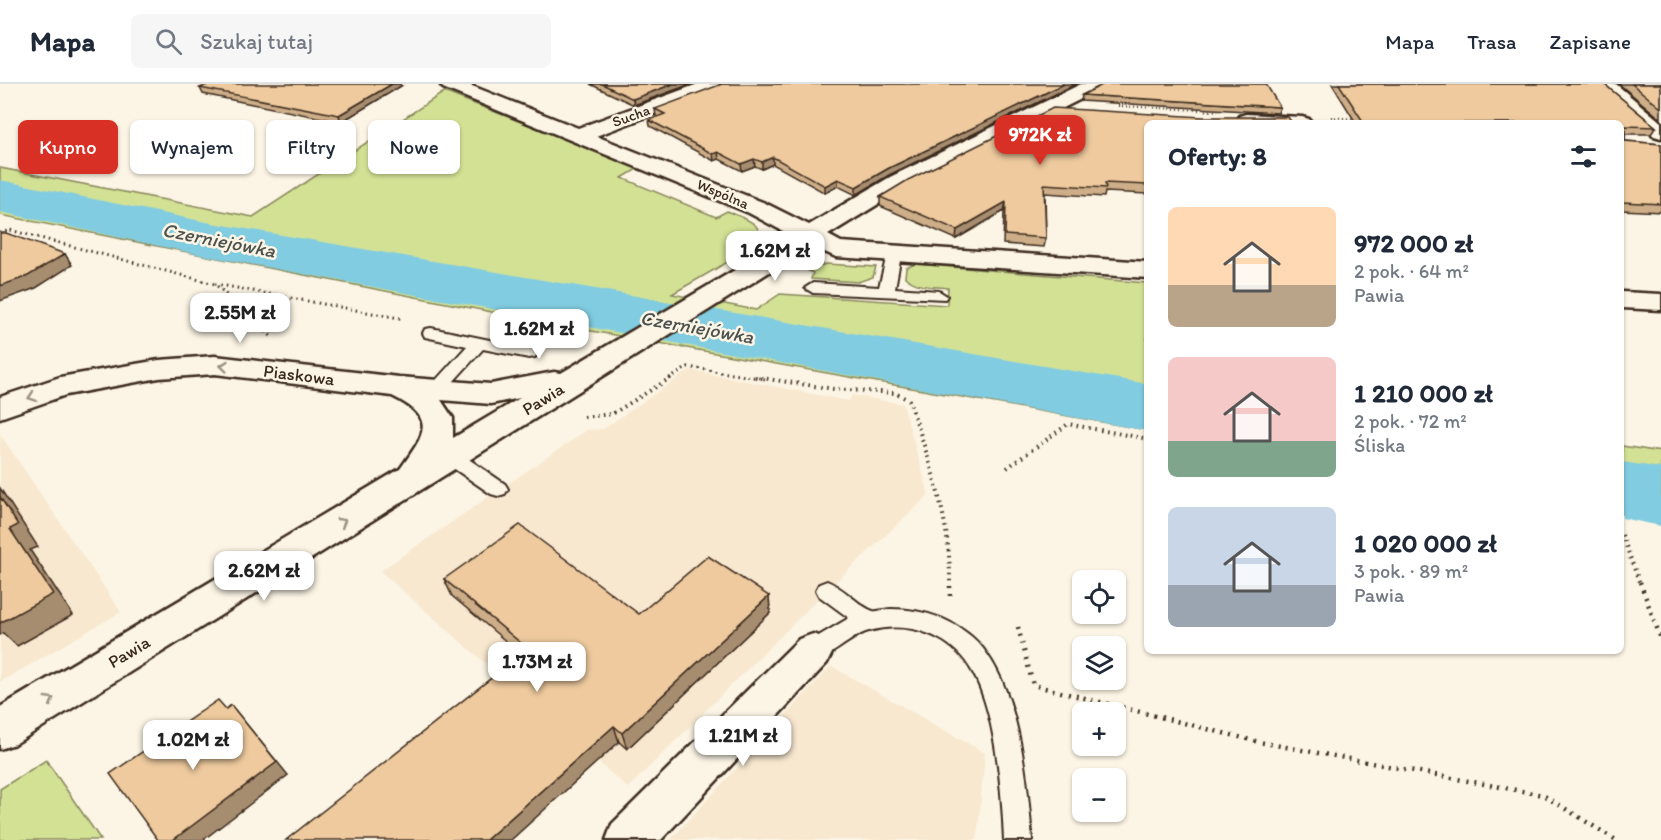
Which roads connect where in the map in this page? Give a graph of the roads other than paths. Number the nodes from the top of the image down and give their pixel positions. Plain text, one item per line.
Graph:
1 (450, 84) edge
2 (716, 84) edge
3 (1096, 84) edge
4 (1604, 84) edge
5 (1047, 108) junction
6 (1085, 111) edge
7 (1222, 118) edge
8 (1254, 120) edge
9 (579, 135) junction
10 (1655, 140) edge
11 (809, 235) junction
12 (894, 255) junction
13 (1144, 270) edge
14 (813, 288) dead end
15 (886, 293) junction
16 (939, 296) dead end
17 (1624, 300) edge
18 (1661, 302) edge
19 (431, 333) dead end
20 (479, 343) junction
21 (529, 353) dead end
22 (610, 357) junction
23 (399, 387) junction
24 (436, 390) junction
25 (0, 408) edge
26 (450, 456) junction
27 (404, 484) junction
28 (498, 489) dead end
29 (827, 590) dead end
30 (870, 621) junction
31 (813, 651) joint
32 (0, 730) edge
33 (629, 840) edge
34 (1018, 840) edge

1 - 9 street, Wspólna
2 - 9 street, Sucha
3 - 5 street, Pawia
4 - 10 street
5 - 6 street
5 - 11 street, Pawia
7 - 8 street
9 - 11 street, Wspólna
11 - 12 street, Wspólna
11 - 22 street, Pawia
12 - 13 street, Wspólna
12 - 15 lane
14 - 15 lane
15 - 16 lane
17 - 18 street
19 - 20 lane
20 - 21 lane
20 - 24 lane
22 - 24 street, Piaskowa
22 - 26 street, Pawia
23 - 24 street, Piaskowa
23 -> 25 street, Piaskowa
23 - 27 street
26 - 27 street, Pawia
26 - 28 lane
32 -> 27 street, Pawia
29 - 30 lane
30 - 31 lane
30 - 34 lane
31 - 33 street

